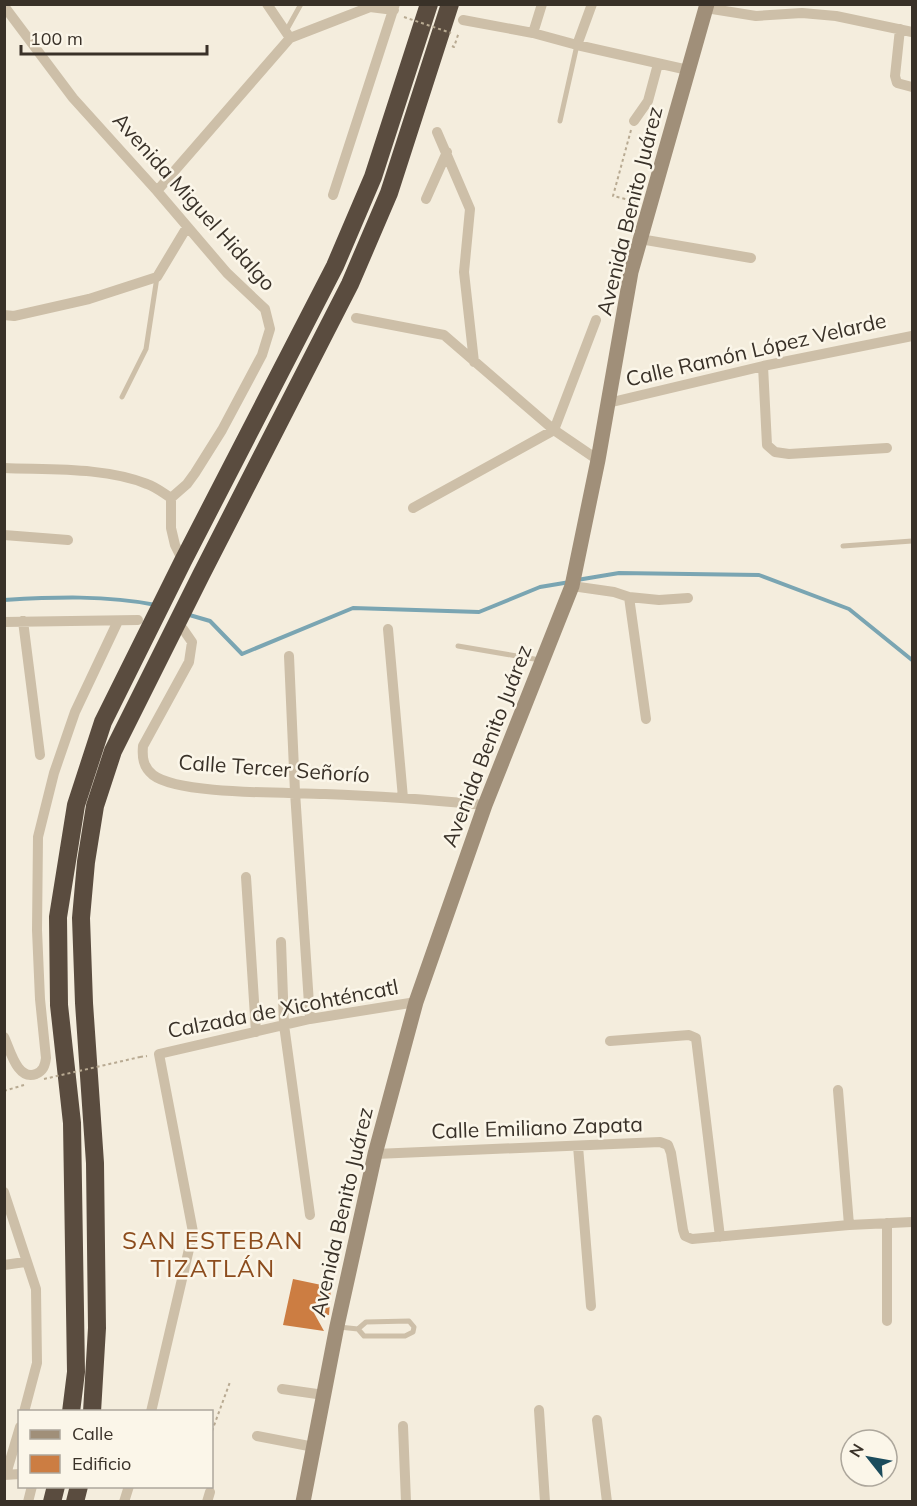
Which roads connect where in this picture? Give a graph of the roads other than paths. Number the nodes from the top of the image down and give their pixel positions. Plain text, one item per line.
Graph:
1 (267, 4) edge
2 (301, 4) edge
3 (429, 4) edge
4 (450, 4) edge
5 (542, 4) edge
6 (592, 4) edge
7 (707, 6) edge
8 (395, 7) edge
9 (5, 11) edge
10 (463, 20) dead end
11 (900, 29) junction
12 (912, 32) edge
13 (533, 33) junction
14 (288, 34) junction
15 (577, 45) junction
16 (658, 64) junction
17 (688, 70) junction
18 (912, 87) edge
19 (560, 121) dead end
20 (634, 121) road end
21 (437, 132) dead end
22 (447, 152) junction
23 (158, 190) junction
24 (333, 195) dead end
25 (426, 199) dead end
26 (188, 227) junction
27 (640, 239) junction
28 (751, 258) dead end
29 (157, 277) junction
30 (4, 315) edge
31 (356, 318) dead end
32 (596, 320) dead end
33 (912, 336) edge
34 (474, 362) junction
35 (763, 366) junction
36 (122, 397) dead end
37 (608, 403) junction
38 (555, 430) junction
39 (887, 448) dead end
40 (598, 460) junction
41 (4, 468) edge
42 (171, 498) junction
43 (414, 508) dead end
44 (4, 535) edge
45 (69, 540) dead end
46 (912, 541) edge
47 (843, 546) dead end
48 (183, 561) junction
49 (572, 586) junction
50 (628, 597) junction
51 (688, 598) dead end
52 (138, 620) dead end
53 (23, 621) junction
54 (118, 621) junction
55 (4, 622) edge
56 (183, 629) dead end
57 (388, 629) dead end
58 (458, 646) dead end
59 (289, 656) dead end
60 (542, 660) junction
61 (646, 718) dead end
62 (40, 755) dead end
63 (295, 792) junction
64 (403, 798) junction
65 (485, 805) junction
66 (246, 878) dead end
67 (281, 942) dead end
68 (416, 1002) junction
69 (310, 1019) junction
70 (284, 1025) junction
71 (256, 1032) junction
72 (4, 1037) edge
73 (610, 1041) dead end
74 (838, 1090) dead end
75 (578, 1146) junction
76 (375, 1154) junction
77 (4, 1192) edge
78 (310, 1215) dead end
79 (912, 1222) edge
80 (887, 1223) junction
81 (849, 1225) junction
82 (720, 1237) junction
83 (25, 1262) junction
84 (4, 1264) edge
85 (591, 1305) dead end
86 (887, 1321) dead end
87 (337, 1326) junction
88 (358, 1329) junction
89 (282, 1389) dead end
90 (324, 1395) junction
91 (25, 1410) edge
92 (71, 1410) edge
93 (92, 1410) edge
94 (151, 1410) edge
95 (539, 1410) dead end
96 (597, 1420) dead end
97 (403, 1426) dead end
98 (18, 1433) edge
99 (257, 1436) dead end
100 (314, 1447) junction
101 (5, 1474) edge
102 (303, 1502) edge
103 (406, 1502) edge
104 (545, 1502) edge
105 (607, 1502) edge

1 - 14 street
2 - 14 lane
3 - 48 highway
4 - 93 highway
5 - 13 street
6 - 15 street
7 - 11 street
7 - 17 main road, Avenida Benito Juárez
8 - 14 street
8 - 24 street
9 - 23 street, Avenida Miguel Hidalgo
10 - 13 street
11 - 12 street
11 - 18 street
13 - 15 street
14 - 23 street
15 - 16 street
15 - 19 lane
16 - 17 street
16 - 20 street
17 - 27 main road, Avenida Benito Juárez
21 - 22 street
22 - 25 street
22 - 34 street
23 - 26 street, Avenida Miguel Hidalgo
26 - 29 street
26 - 42 street, Avenida Miguel Hidalgo
27 - 28 street
27 - 37 main road, Avenida Benito Juárez
29 - 30 street
29 - 36 lane
31 - 34 street
32 - 38 street
33 - 35 street, Calle Ramón López Velarde
34 - 38 street
35 - 37 street, Calle Ramón López Velarde
35 - 39 street
37 - 40 main road, Avenida Benito Juárez
38 - 40 street
38 - 43 street
40 - 49 main road, Avenida Benito Juárez
41 - 42 street
42 - 48 street
44 - 45 street
46 - 47 lane
48 - 92 highway
49 - 50 street
49 - 60 main road, Avenida Benito Juárez
50 - 51 street
50 - 61 street
52 - 54 street
53 - 54 street
53 - 55 street
53 - 62 street
54 - 72 street
56 - 63 street, Calle Tercer Señorío
57 - 64 street
58 - 60 lane
59 - 63 street
60 - 65 main road, Avenida Benito Juárez
63 - 64 street, Calle Tercer Señorío
63 - 69 street
64 - 65 street, Calle Tercer Señorío
65 - 68 main road, Avenida Benito Juárez
66 - 71 street
67 - 70 street
68 - 69 street, Calzada de Xicohténcatl
68 - 76 main road, Avenida Benito Juárez
69 - 70 street, Calzada de Xicohténcatl
70 - 71 street, Calzada de Xicohténcatl
70 - 78 street
71 - 94 street, Calzada de Xicohténcatl
73 - 82 street
74 - 81 street
75 - 76 street, Calle Emiliano Zapata
75 - 82 street, Calle Emiliano Zapata
75 - 85 street
76 - 87 main road, Avenida Benito Juárez
77 - 83 street
79 - 80 street, Calle Emiliano Zapata
80 - 81 street, Calle Emiliano Zapata
80 - 86 street
81 - 82 street, Calle Emiliano Zapata
83 - 84 street
83 - 91 street
87 - 88 lane
87 - 90 main road, Avenida Benito Juárez
88 - 88 lane
89 - 90 street
90 - 100 main road, Avenida Benito Juárez
95 - 104 street
96 - 105 street
97 - 103 street
98 - 101 street
99 - 100 street
100 - 102 main road, Avenida Benito Juárez

